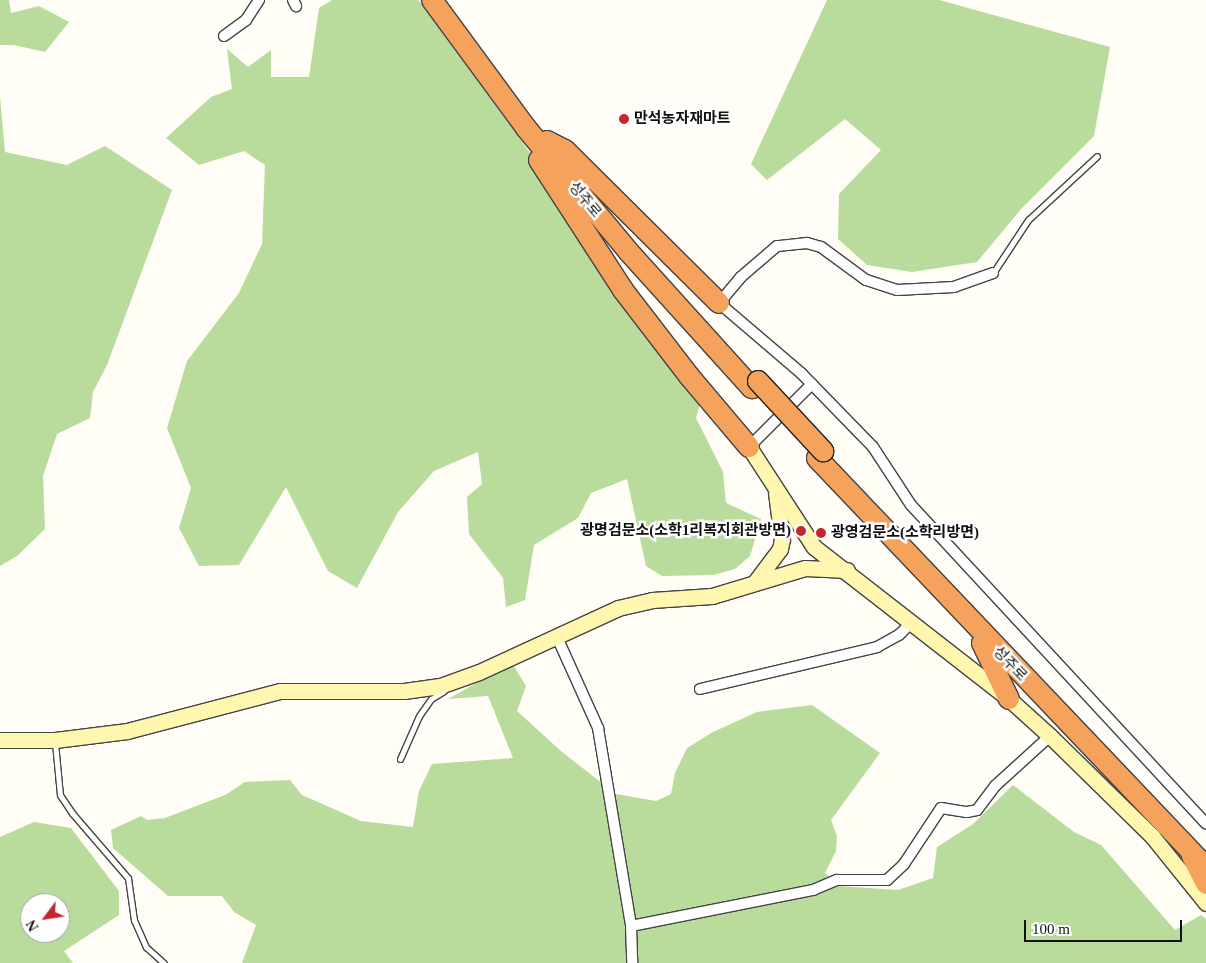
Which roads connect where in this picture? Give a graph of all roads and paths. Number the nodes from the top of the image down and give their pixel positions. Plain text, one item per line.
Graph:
1 (259, 0) edge
2 (432, 0) edge
3 (445, 0) edge
4 (224, 36) dead end
5 (526, 128) junction
6 (547, 141) junction
7 (1097, 156) dead end
8 (993, 273) joint
9 (719, 303) junction
10 (812, 384) junction
11 (755, 385) junction
12 (748, 447) junction
13 (820, 454) junction
14 (776, 489) junction
15 (847, 570) junction
16 (754, 582) junction
17 (912, 622) junction
18 (975, 627) junction
19 (557, 637) junction
20 (462, 679) junction
21 (700, 689) dead end
22 (1009, 699) junction
23 (1050, 736) junction
24 (0, 740) edge
25 (55, 740) junction
26 (400, 758) dead end
27 (1206, 824) edge
28 (1188, 847) junction
29 (1206, 855) edge
30 (1206, 867) edge
31 (1206, 884) edge
32 (1206, 903) edge
33 (631, 926) junction
34 (164, 963) edge
35 (632, 963) edge

1 - 4 street
2 - 5 highway, 성주로
3 - 6 highway, 성주로
5 - 11 highway, 성주로
5 - 12 highway
6 - 9 highway
6 - 11 highway, 성주로
7 - 8 lane
8 - 9 street
9 - 10 street
10 - 12 street
10 - 27 street
11 - 13 highway, bridge
12 - 14 street
13 - 18 highway, 성주로
13 - 29 highway, 성주로
14 - 15 street
14 - 16 street
15 - 16 street
15 - 17 street
16 - 19 street
17 - 21 street
17 - 22 street
18 - 22 highway
18 - 28 highway, 성주로
19 - 20 street
19 - 33 street
20 - 25 street
20 - 26 lane
22 - 23 street
23 - 32 street
23 - 33 street
24 - 25 street
25 - 34 lane
28 - 30 highway, 성주로
28 - 31 highway
33 - 35 street

